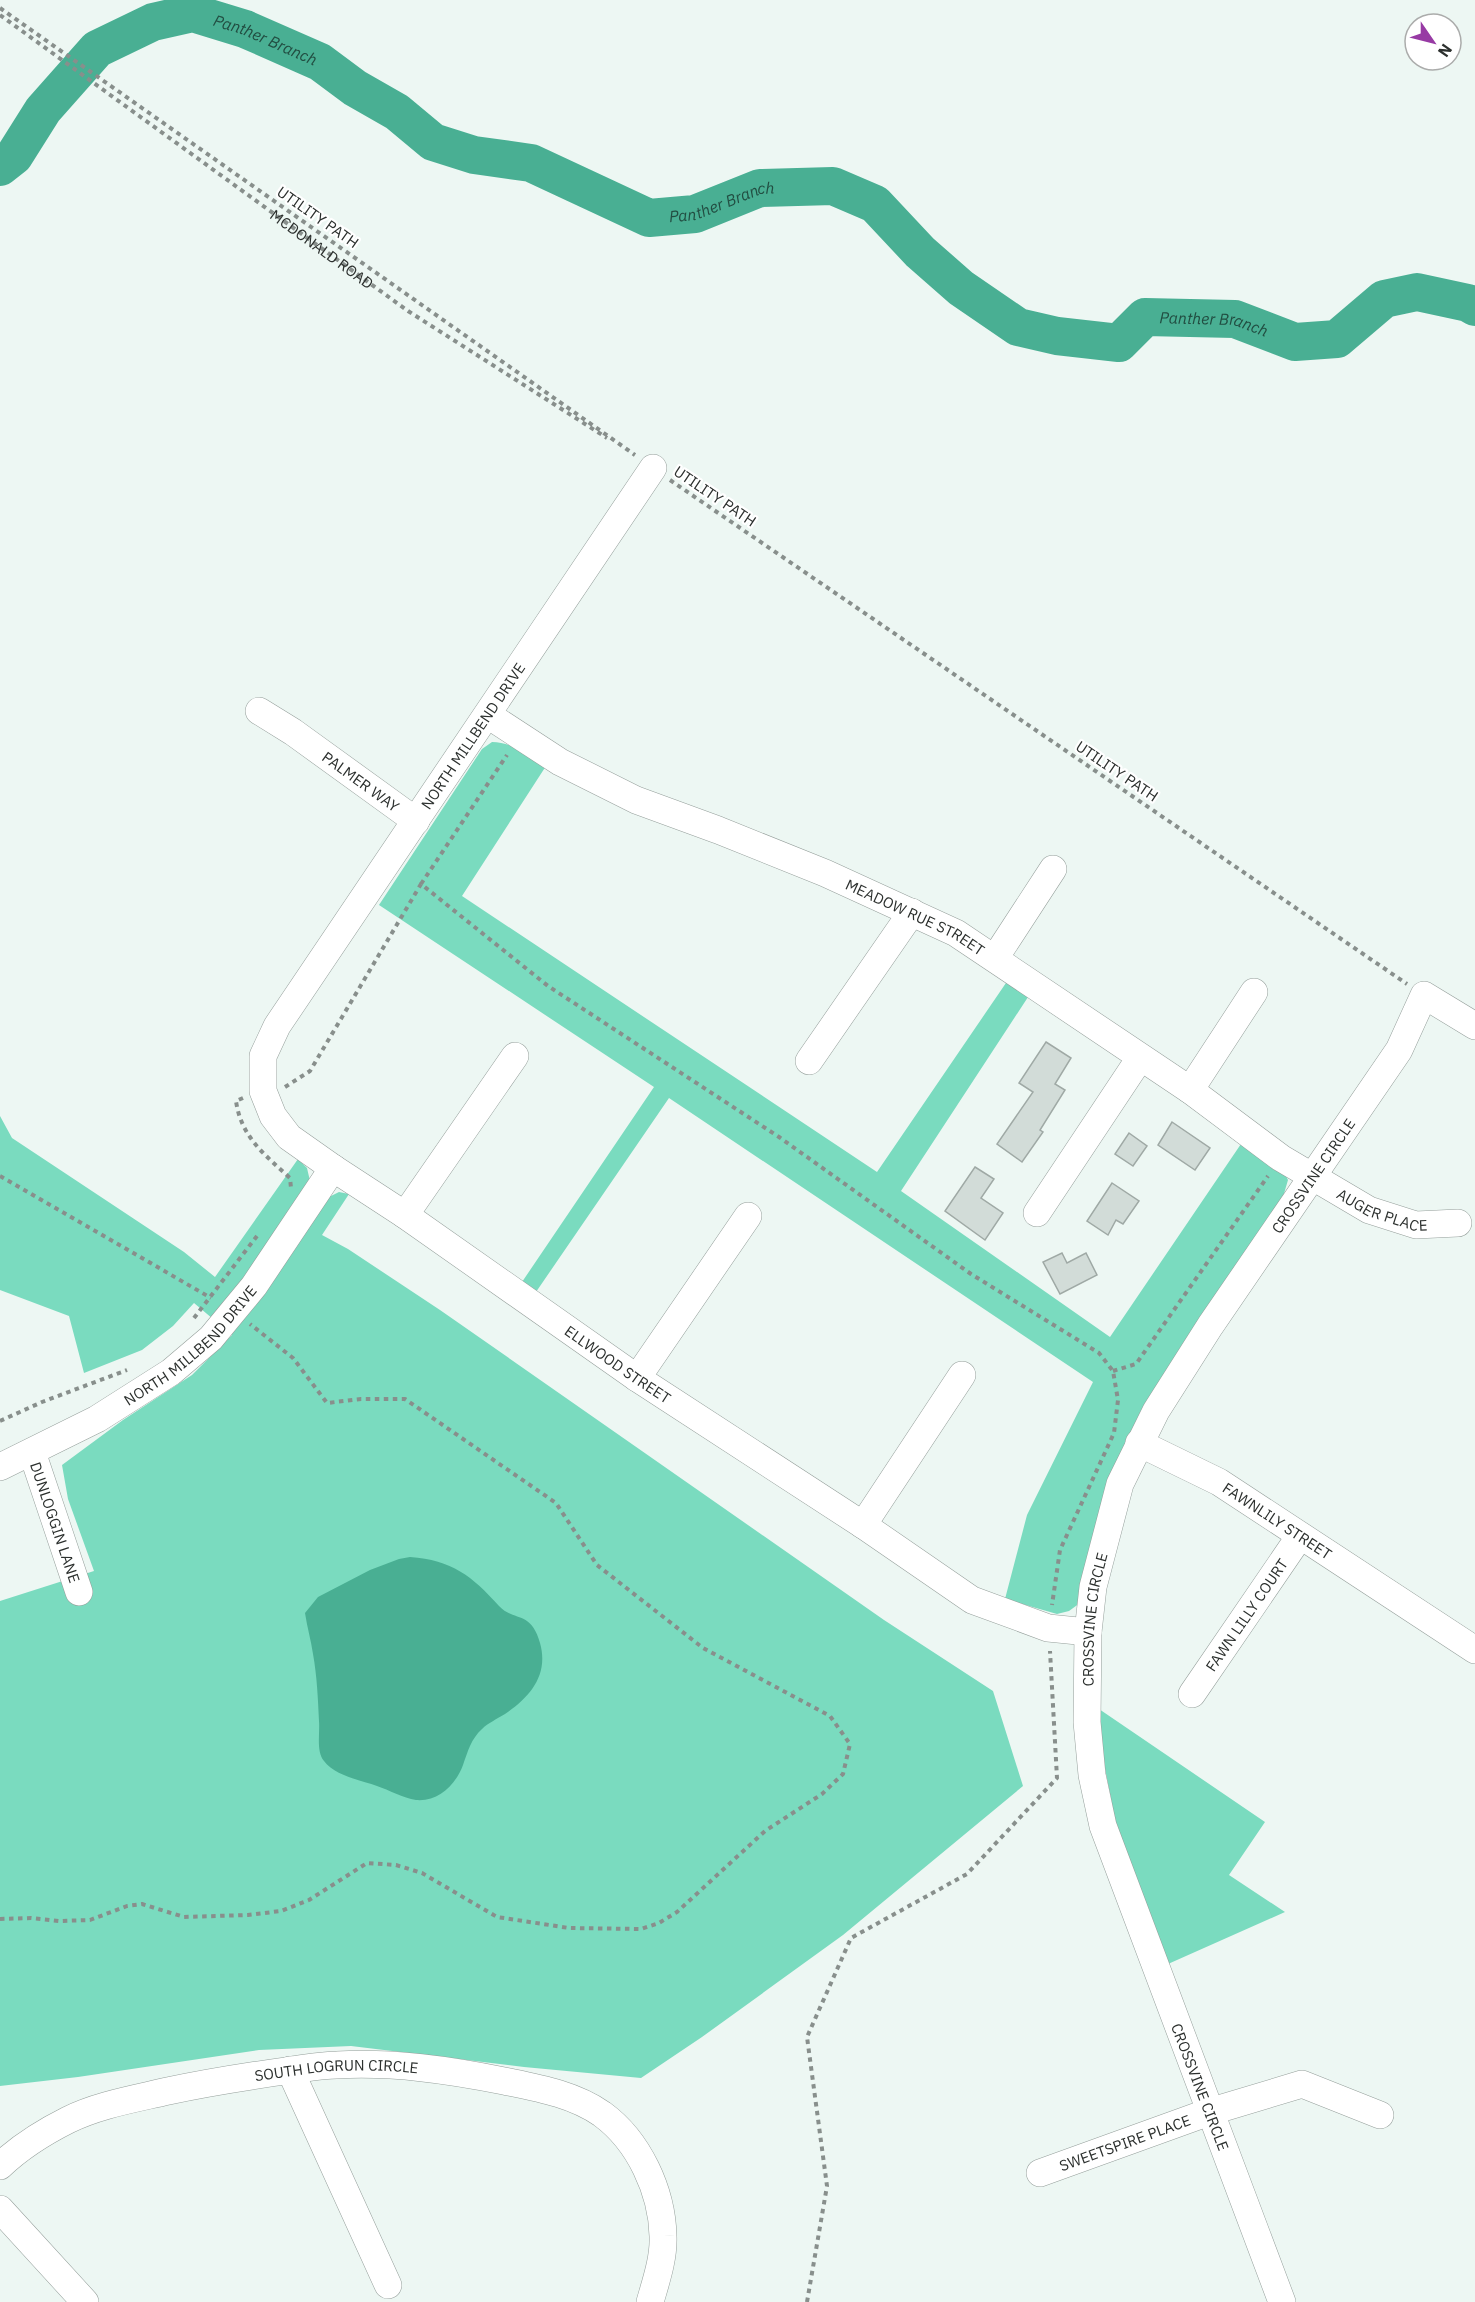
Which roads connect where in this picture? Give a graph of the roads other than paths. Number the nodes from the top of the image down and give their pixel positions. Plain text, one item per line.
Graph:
1 (653, 468) road end
2 (259, 711) dead end
3 (488, 715) junction
4 (416, 820) junction
5 (1053, 869) dead end
6 (912, 912) junction
7 (996, 958) junction
8 (1254, 992) dead end
9 (292, 1004) joint
10 (1475, 1026) edge
11 (515, 1056) dead end
12 (1140, 1058) junction
13 (809, 1060) dead end
14 (1190, 1090) junction
15 (333, 1168) junction
16 (1311, 1177) junction
17 (1037, 1213) dead end
18 (405, 1215) junction
19 (748, 1216) dead end
20 (1458, 1223) dead end
21 (962, 1375) dead end
22 (637, 1378) junction
23 (1138, 1443) junction
24 (32, 1452) junction
25 (0, 1467) edge
26 (863, 1525) junction
27 (1300, 1536) junction
28 (79, 1592) dead end
29 (1088, 1632) junction
30 (1475, 1650) edge
31 (1192, 1694) dead end
32 (290, 2070) junction
33 (1209, 2112) junction
34 (1380, 2115) dead end
35 (0, 2166) edge
36 (1040, 2173) dead end
37 (0, 2209) edge
38 (388, 2285) dead end
39 (85, 2302) edge
40 (650, 2302) edge
41 (1282, 2302) edge

1 - 3 street, NORTH MILLBEND DRIVE
2 - 4 street, PALMER WAY
3 - 4 street, NORTH MILLBEND DRIVE
3 - 6 street, MEADOW RUE STREET
4 - 9 street, NORTH MILLBEND DRIVE
5 - 7 street
6 - 7 street, MEADOW RUE STREET
6 - 13 street
7 - 12 street, MEADOW RUE STREET
8 - 14 street
9 - 15 street, ELLWOOD STREET
10 - 16 street, CROSSVINE CIRCLE
11 - 18 street
12 - 14 street, MEADOW RUE STREET
12 - 17 street
14 - 16 street, MEADOW RUE STREET
15 - 18 street, ELLWOOD STREET
15 - 24 street, NORTH MILLBEND DRIVE
16 - 20 street, AUGER PLACE
16 - 23 street, CROSSVINE CIRCLE
18 - 22 street, ELLWOOD STREET
19 - 22 street
21 - 26 street
22 - 26 street, ELLWOOD STREET
23 - 27 street, FAWNLILY STREET
23 - 29 street, CROSSVINE CIRCLE
24 - 25 street, NORTH MILLBEND DRIVE
24 - 28 street, DUNLOGGIN LANE
26 - 29 street, ELLWOOD STREET
27 - 30 street, FAWNLILY STREET
27 - 31 street, FAWN LILLY COURT
29 - 33 street, CROSSVINE CIRCLE
32 - 35 street, SOUTH LOGRUN CIRCLE
32 - 38 street
32 - 40 street, SOUTH LOGRUN CIRCLE
33 - 34 street, SWEETSPIRE PLACE
33 - 36 street, SWEETSPIRE PLACE
33 - 41 street, CROSSVINE CIRCLE
37 - 39 street

